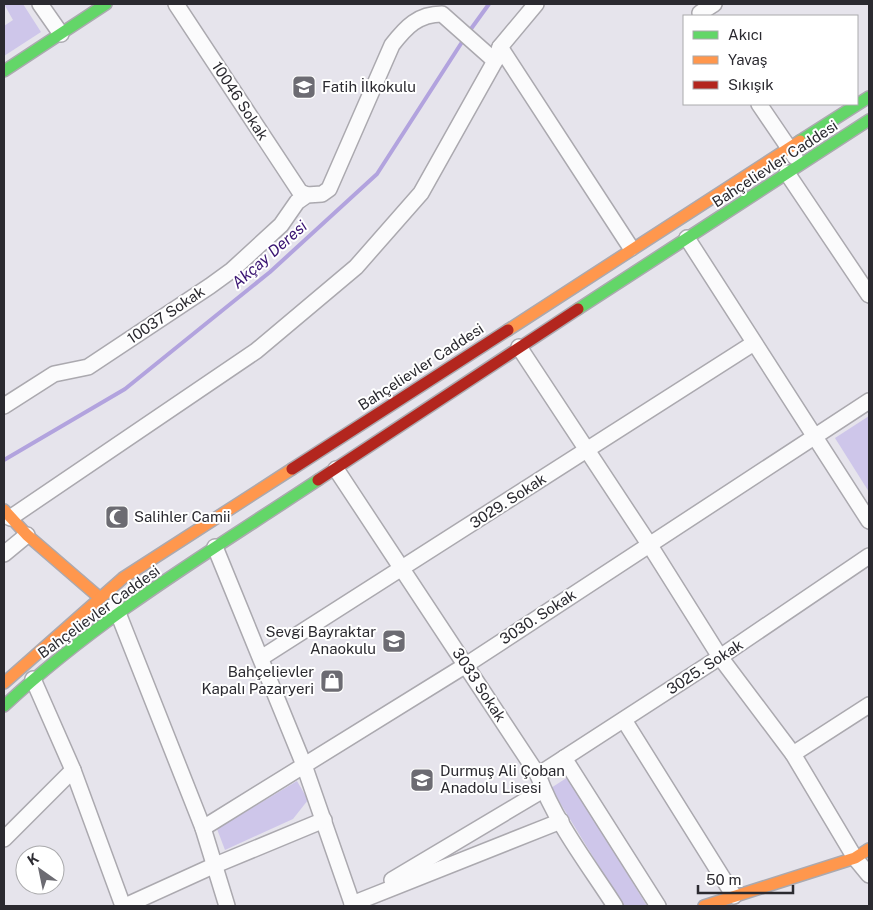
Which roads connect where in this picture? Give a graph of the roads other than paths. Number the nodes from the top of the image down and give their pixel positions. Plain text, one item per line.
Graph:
1 (40, 4) edge
2 (106, 4) edge
3 (176, 4) edge
4 (536, 4) edge
5 (714, 4) edge
6 (698, 11) edge
7 (61, 34) junction
8 (498, 54) junction
9 (4, 71) edge
10 (869, 96) edge
11 (858, 103) edge
12 (760, 105) edge
13 (855, 105) edge
14 (869, 120) edge
15 (788, 148) junction
16 (801, 165) junction
17 (787, 173) junction
18 (307, 196) junction
19 (687, 238) junction
20 (632, 248) junction
21 (869, 295) edge
22 (754, 343) junction
23 (519, 347) junction
24 (869, 401) edge
25 (4, 406) edge
26 (816, 437) junction
27 (587, 451) junction
28 (336, 468) junction
29 (6, 514) edge
30 (869, 521) edge
31 (27, 535) junction
32 (649, 544) junction
33 (215, 547) junction
34 (4, 554) edge
35 (869, 556) edge
36 (403, 568) junction
37 (100, 598) junction
38 (118, 613) junction
39 (720, 657) junction
40 (261, 658) junction
41 (466, 665) junction
42 (34, 679) junction
43 (4, 683) edge
44 (869, 705) edge
45 (4, 706) edge
46 (624, 720) junction
47 (793, 754) junction
48 (564, 758) junction
49 (304, 765) junction
50 (73, 770) junction
51 (538, 775) junction
52 (543, 790) junction
53 (324, 820) junction
54 (561, 821) junction
55 (203, 828) junction
56 (4, 839) edge
57 (869, 849) edge
58 (855, 858) junction
59 (213, 866) junction
60 (869, 875) edge
61 (734, 896) junction
62 (353, 905) edge
63 (124, 906) edge
64 (227, 906) edge
65 (615, 906) edge
66 (658, 906) edge
67 (704, 906) edge

1 - 7 street
2 - 7 street
3 - 18 street, 10046 Sokak
4 - 8 street
5 - 6 street
7 - 9 street
8 - 18 street, 10037 Sokak
8 - 20 street
8 - 29 street
10 - 11 street, Bahçelievler Caddesi
12 - 15 street
13 - 15 street, Bahçelievler Caddesi
14 - 16 street, Bahçelievler Caddesi
15 - 16 street
15 - 20 street, Bahçelievler Caddesi
16 - 17 street, Bahçelievler Caddesi
17 - 19 street, Bahçelievler Caddesi
17 - 21 street
18 - 25 street, 10037 Sokak
19 - 22 street
19 - 23 street, Bahçelievler Caddesi
20 - 37 street, Bahçelievler Caddesi
22 - 26 street
22 - 27 street, 3029. Sokak
23 - 27 street
23 - 28 street, Bahçelievler Caddesi
24 - 26 street, 3030. Sokak
26 - 30 street
26 - 32 street, 3030. Sokak
27 - 32 street
27 - 36 street, 3029. Sokak
28 - 33 street, Bahçelievler Caddesi
28 - 36 street, 3033 Sokak
29 - 31 street
31 - 34 street
31 - 37 street
32 - 39 street
32 - 41 street, 3030. Sokak
33 - 38 street, Bahçelievler Caddesi
33 - 40 street
35 - 39 street, 3025. Sokak
36 - 40 street, 3029. Sokak
36 - 41 street, 3033 Sokak
37 - 38 street
37 - 43 street, Bahçelievler Caddesi
38 - 42 street, Bahçelievler Caddesi
38 - 55 street
39 - 46 street, 3025. Sokak
39 - 47 street
40 - 49 street
41 - 49 street, 3030. Sokak
41 - 51 street, 3033 Sokak
42 - 45 street, Bahçelievler Caddesi
42 - 50 street
44 - 47 street
46 - 48 street, 3025. Sokak
46 - 61 street
47 - 58 street
48 - 51 street, 3025. Sokak
48 - 66 street
49 - 53 street
49 - 55 street, 3030. Sokak
50 - 56 street
50 - 63 street
51 - 52 street, 3033 Sokak
52 - 54 street, 3033 Sokak
52 - 62 street
53 - 59 street
53 - 62 street
54 - 62 street
54 - 65 street, 3033 Sokak
55 - 59 street
57 - 58 street
58 - 60 street
58 - 61 street
59 - 63 street
59 - 64 street
61 - 67 street

